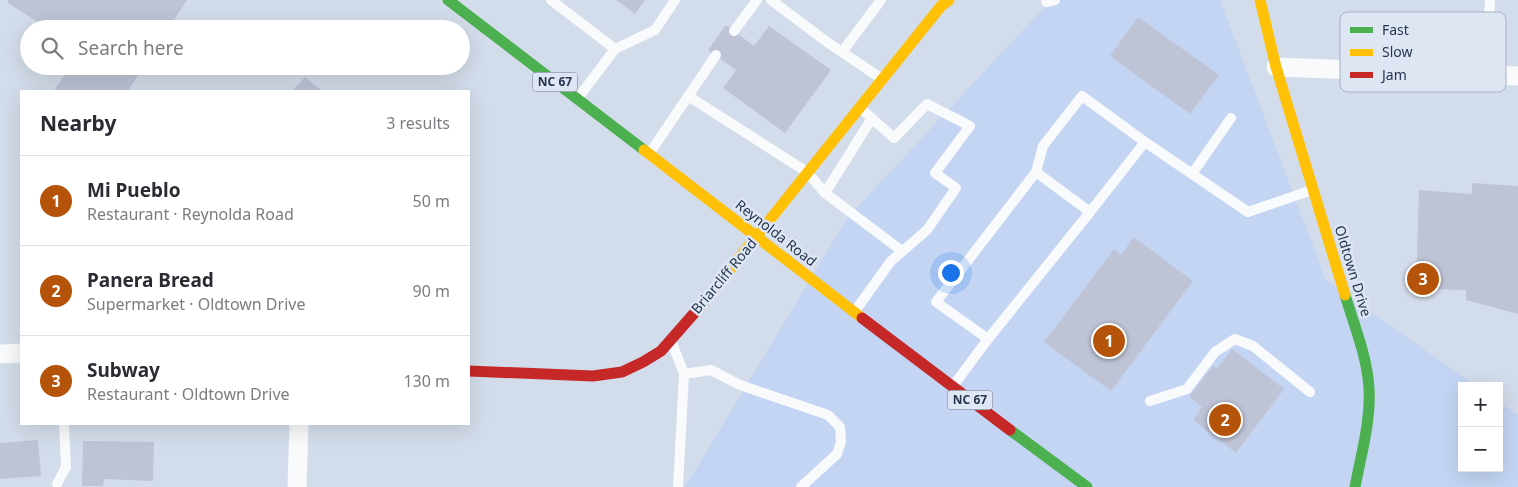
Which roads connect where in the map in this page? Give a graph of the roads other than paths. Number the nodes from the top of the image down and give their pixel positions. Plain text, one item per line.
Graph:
1 (448, 0) edge
2 (551, 0) edge
3 (674, 0) edge
4 (757, 0) edge
5 (771, 0) edge
6 (949, 0) edge
7 (1260, 0) edge
8 (877, 2) edge
9 (734, 31) dead end
10 (615, 49) junction
11 (842, 52) junction
12 (716, 55) dead end
13 (1276, 66) junction
14 (1340, 69) edge
15 (882, 79) junction
16 (688, 96) junction
17 (577, 99) junction
18 (859, 108) junction
19 (872, 118) junction
20 (1231, 118) dead end
21 (1145, 142) junction
22 (649, 154) junction
23 (807, 172) junction
24 (1036, 172) junction
25 (1192, 174) junction
26 (1314, 190) junction
27 (825, 193) junction
28 (1090, 212) junction
29 (757, 237) junction
30 (902, 251) junction
31 (854, 312) junction
32 (671, 339) junction
33 (988, 339) junction
34 (20, 352) edge
35 (0, 354) edge
36 (470, 371) edge
37 (684, 374) junction
38 (952, 387) junction
39 (1310, 392) dead end
40 (1150, 401) dead end
41 (64, 425) edge
42 (299, 425) edge
43 (57, 484) dead end
44 (297, 487) edge
45 (678, 487) edge
46 (801, 487) edge
47 (1086, 487) edge
48 (1355, 487) edge

1 - 17 street, Reynolda Road / NC 67
2 - 10 lane
3 - 10 lane
4 - 9 lane
5 - 11 lane
6 - 15 street, Briarcliff Road
7 - 13 street, Oldtown Drive
8 - 11 lane
10 - 17 lane
11 - 15 lane
12 - 16 lane
13 - 14 street
13 - 26 street, Oldtown Drive
15 - 18 street, Briarcliff Road
16 - 22 lane
16 - 23 lane
17 - 22 street, Reynolda Road / NC 67
18 - 19 lane
18 - 23 street, Briarcliff Road
19 - 27 lane
19 - 30 lane
20 - 25 lane
21 - 24 lane
21 - 25 lane
21 - 28 lane
22 - 29 street, Reynolda Road / NC 67
23 - 27 lane
23 - 29 street, Briarcliff Road
24 - 28 lane
24 - 33 lane
25 - 26 lane
26 - 48 street, Oldtown Drive
27 - 30 lane
28 - 33 lane
29 - 31 street, Reynolda Road / NC 67
29 - 32 street, Briarcliff Road
30 - 31 lane
31 - 38 street, Reynolda Road / NC 67
32 - 36 street, Briarcliff Road
32 - 37 lane
33 - 38 lane
34 - 35 street
37 - 45 lane
37 - 46 lane
38 - 47 street, Reynolda Road / NC 67
39 - 40 lane
41 - 43 lane
42 - 44 street

